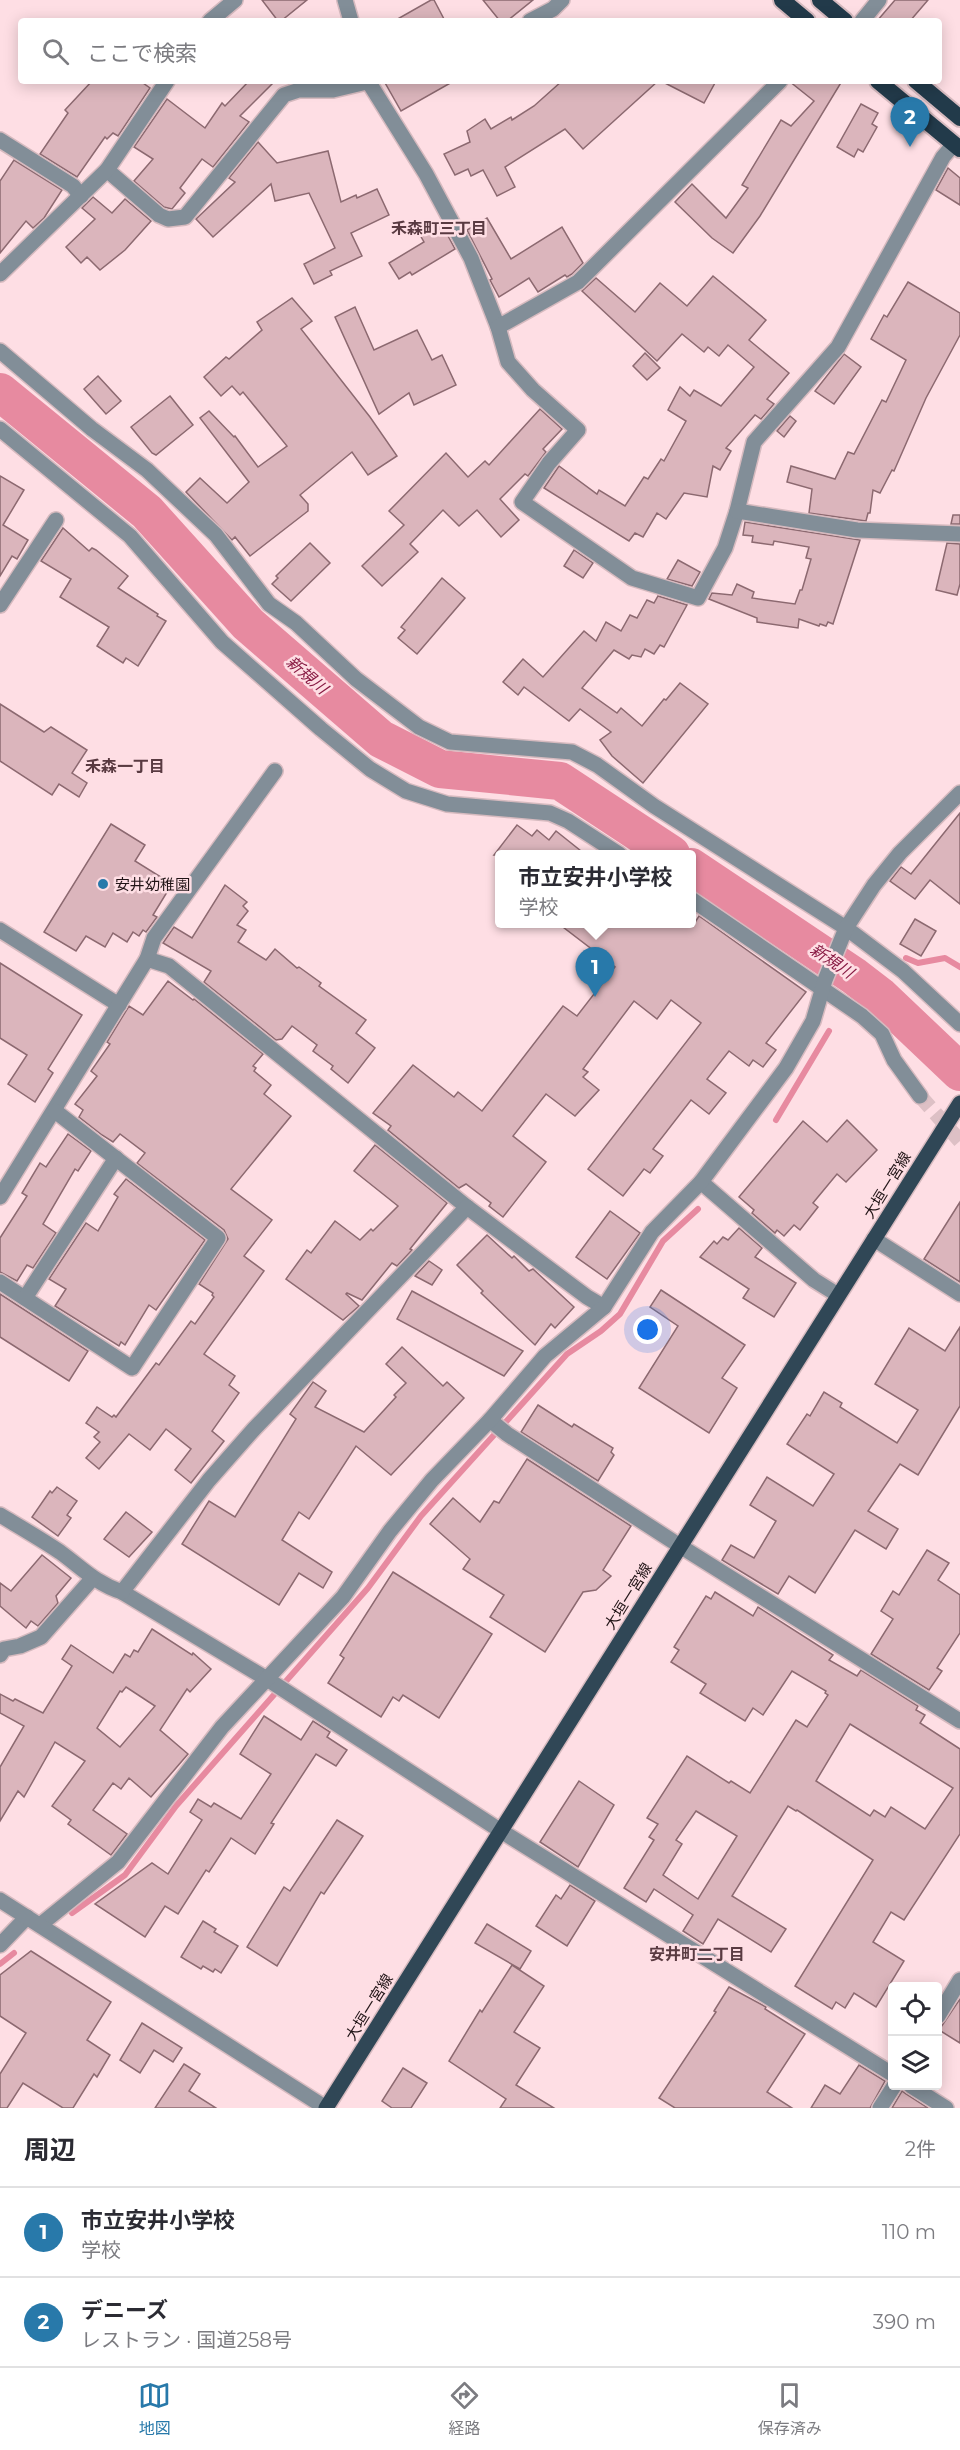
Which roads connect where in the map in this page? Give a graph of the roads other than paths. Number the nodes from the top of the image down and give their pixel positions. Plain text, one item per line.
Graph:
1 (235, 0) edge
2 (345, 0) edge
3 (562, 0) edge
4 (782, 0) edge
5 (820, 0) edge
6 (879, 0) edge
7 (214, 18) edge
8 (350, 18) edge
9 (536, 18) edge
10 (803, 18) edge
11 (841, 18) edge
12 (864, 18) edge
13 (165, 84) edge
14 (357, 84) edge
15 (371, 84) edge
16 (777, 84) edge
17 (882, 84) edge
18 (920, 84) edge
19 (960, 118) edge
20 (0, 140) edge
21 (957, 147) edge
22 (107, 170) junction
23 (81, 196) junction
24 (0, 274) edge
25 (498, 327) junction
26 (0, 351) edge
27 (0, 429) edge
28 (737, 511) junction
29 (56, 520) dead end
30 (960, 534) edge
31 (0, 605) edge
32 (275, 771) dead end
33 (960, 793) edge
34 (612, 850) edge
35 (696, 902) edge
36 (0, 930) edge
37 (844, 932) junction
38 (147, 959) junction
39 (825, 985) junction
40 (119, 1005) junction
41 (960, 1024) edge
42 (920, 1096) tunnel mouth
43 (960, 1103) edge
44 (55, 1111) junction
45 (116, 1158) junction
46 (701, 1182) junction
47 (0, 1197) edge
48 (467, 1207) junction
49 (874, 1239) junction
50 (0, 1282) edge
51 (960, 1294) edge
52 (838, 1295) junction
53 (25, 1298) junction
54 (604, 1307) junction
55 (498, 1426) junction
56 (0, 1515) edge
57 (680, 1546) junction
58 (92, 1579) junction
59 (122, 1592) junction
60 (0, 1655) edge
61 (275, 1685) junction
62 (960, 1721) edge
63 (501, 1831) junction
64 (0, 1900) edge
65 (33, 1921) junction
66 (0, 1945) edge
67 (960, 1980) edge
68 (942, 2009) edge
69 (888, 2072) edge
70 (891, 2090) edge
71 (919, 2090) edge
72 (326, 2108) edge
73 (880, 2108) edge
74 (946, 2108) edge

1 - 7 street
2 - 8 street
3 - 9 street
4 - 10 highway
5 - 11 highway
6 - 12 street
13 - 22 street
14 - 22 street
15 - 25 street
16 - 25 street
17 - 21 highway
18 - 19 highway
20 - 23 street
21 - 28 street
22 - 23 street
23 - 24 street
25 - 28 street
26 - 37 street
27 - 34 street
28 - 30 street
29 - 31 street
32 - 38 street
33 - 37 street
35 - 39 street
36 - 40 street
37 - 39 street
37 - 41 street
38 - 40 street
38 - 48 street
39 - 42 street
39 - 46 street
40 - 44 street
43 - 49 main road, 大垣一宮線
44 - 45 street
44 - 47 street
45 - 53 street
45 - 53 street
46 - 52 street
46 - 54 street
48 - 54 street
48 - 59 street
49 - 51 street
49 - 52 main road, 大垣一宮線
50 - 53 street
52 - 57 main road, 大垣一宮線
54 - 55 street
55 - 57 street
55 - 61 street
56 - 58 street
57 - 62 street
57 - 63 main road, 大垣一宮線
58 - 59 street
58 - 60 street
59 - 61 street
61 - 63 street
61 - 65 street
63 - 69 street
63 - 72 main road, 大垣一宮線
64 - 65 street
65 - 66 street
65 - 72 street
67 - 68 street
70 - 73 street
71 - 74 street

